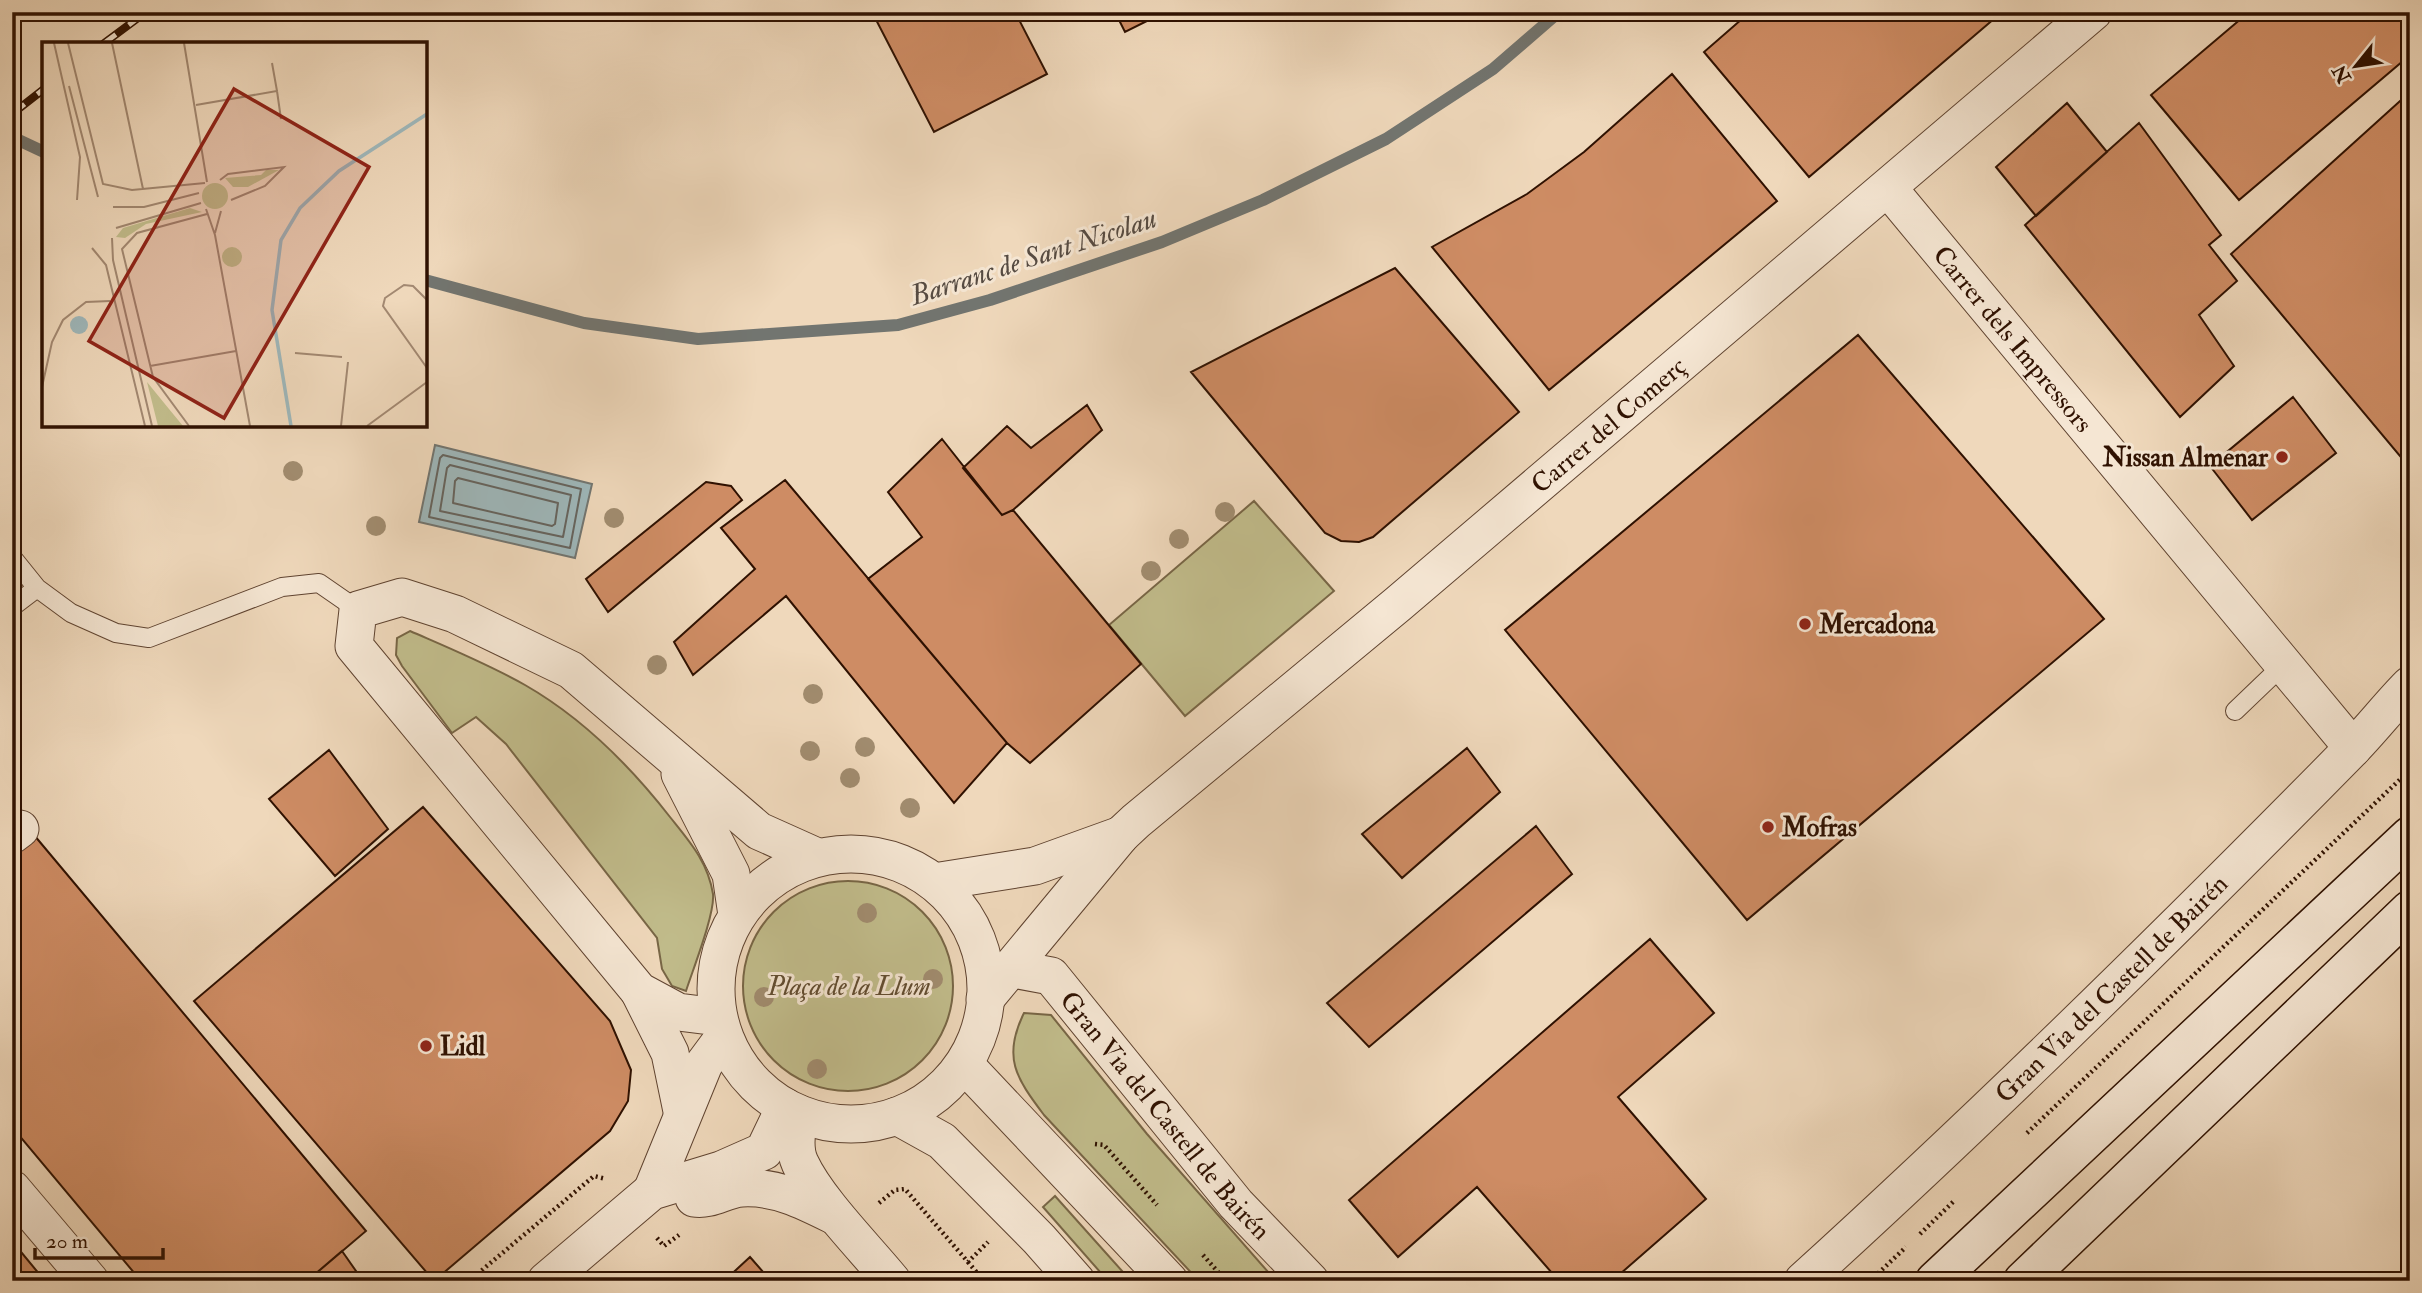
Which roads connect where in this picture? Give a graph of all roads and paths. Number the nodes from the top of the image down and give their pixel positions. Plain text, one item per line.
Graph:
1 (2093, 12) edge
2 (1888, 188) junction
3 (12, 557) edge
4 (37, 588) junction
5 (12, 607) edge
6 (358, 610) junction
7 (2283, 665) junction
8 (2410, 685) edge
9 (2235, 711) dead end
10 (2353, 748) junction
11 (673, 761) junction
12 (2410, 770) edge
13 (1121, 835) junction
14 (2410, 836) edge
15 (817, 857) junction
16 (934, 882) junction
17 (2410, 910) edge
18 (737, 915) junction
19 (1013, 969) junction
20 (639, 991) junction
21 (985, 999) junction
22 (721, 1027) junction
23 (964, 1064) junction
24 (792, 1110) junction
25 (682, 1111) junction
26 (897, 1116) junction
27 (2025, 1134) dead end
28 (12, 1189) edge
29 (652, 1191) junction
30 (1956, 1199) dead end
31 (838, 1217) junction
32 (1918, 1235) dead end
33 (1908, 1244) dead end
34 (968, 1262) dead end
35 (90, 1281) edge
36 (545, 1281) edge
37 (892, 1281) edge
38 (984, 1281) edge
39 (1076, 1281) edge
40 (1169, 1281) edge
41 (1310, 1281) edge
42 (1803, 1281) edge
43 (1870, 1281) edge
44 (1935, 1281) edge
45 (2023, 1281) edge

1 - 2 street, Carrer del Comerç
2 - 7 street, Carrer dels Impressors
2 - 13 street, Carrer del Comerç
3 - 4 lane
4 - 5 lane
4 - 6 lane
6 - 11 street
6 - 20 street
7 - 9 lane
7 - 10 street, Carrer dels Impressors
8 - 10 street, Gran Via del Castell de Bairén
10 - 42 street, Gran Via del Castell de Bairén
11 - 15 street
11 - 18 street
12 - 27 path
13 - 16 street, Carrer del Comerç
13 - 19 street, Carrer del Comerç
14 - 44 main road
15 - 16 street
15 - 18 street
16 - 21 street
17 - 45 main road
18 - 22 street
19 - 21 street, Carrer del Comerç
19 - 41 street, Gran Via del Castell de Bairén
20 - 22 street
20 - 25 street
21 - 23 street
22 - 24 street
22 - 25 street
23 - 26 street
23 - 40 street
24 - 26 street
24 - 29 street
24 - 31 street
25 - 29 street
26 - 39 street
28 - 35 street
29 - 31 street
29 - 36 street
30 - 32 path
31 - 37 street
33 - 43 path
34 - 38 path

